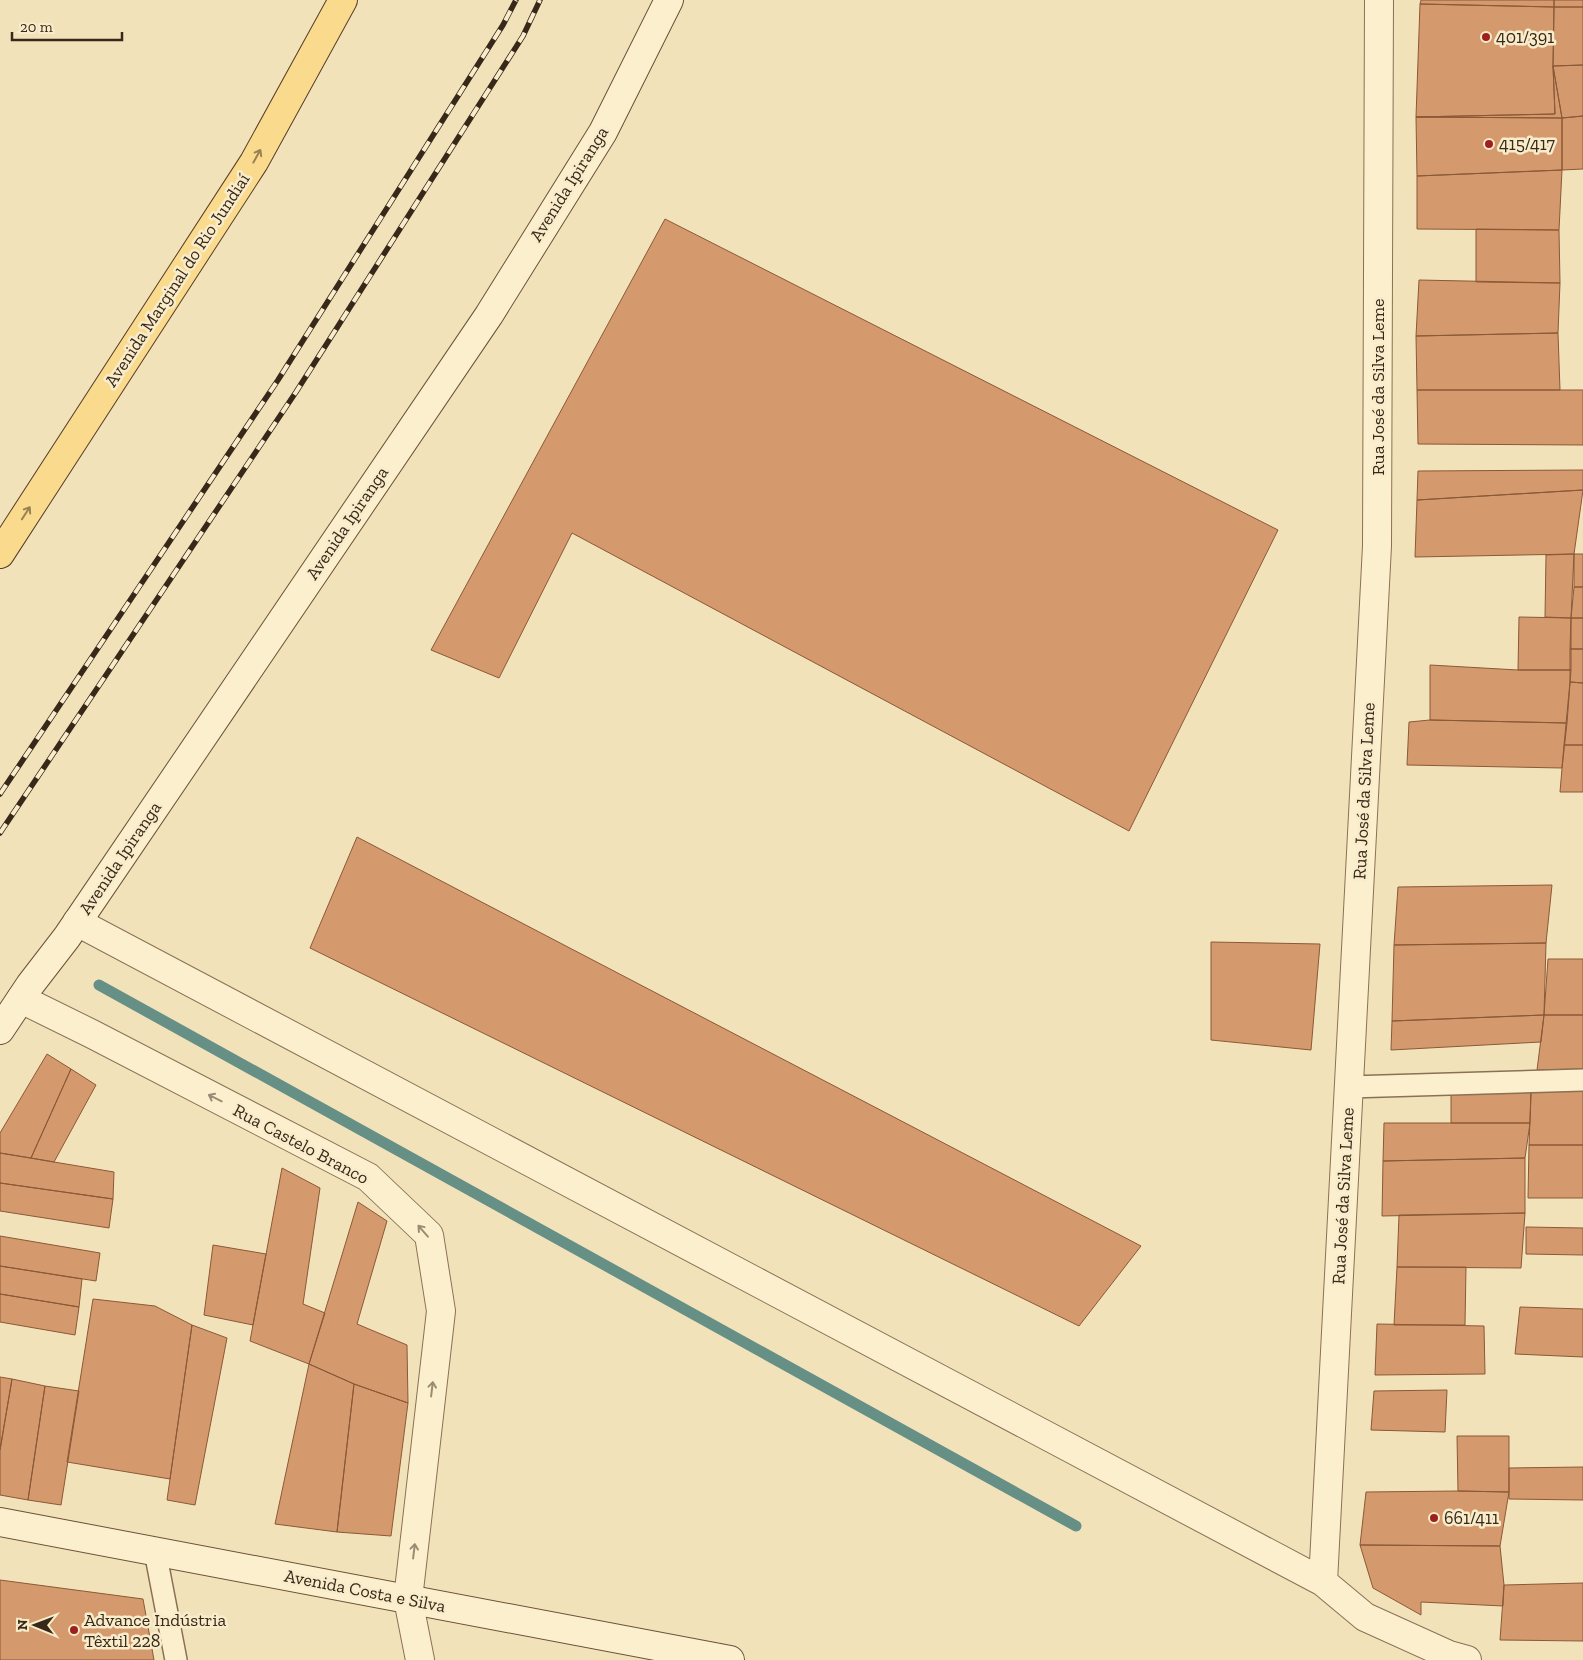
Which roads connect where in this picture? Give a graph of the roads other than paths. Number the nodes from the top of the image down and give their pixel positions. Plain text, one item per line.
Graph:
1 (343, 0) edge
2 (669, 0) edge
3 (1379, 0) edge
4 (0, 554) edge
5 (72, 929) junction
6 (25, 992) junction
7 (0, 1030) edge
8 (1583, 1080) edge
9 (1349, 1087) junction
10 (0, 1522) edge
11 (155, 1551) junction
12 (1323, 1582) junction
13 (408, 1599) junction
14 (176, 1660) edge
15 (420, 1660) edge
16 (730, 1660) edge
17 (1467, 1660) edge

4 -> 1 main road, Avenida Marginal do Rio Jundiaí
2 - 5 street, Avenida Ipiranga
3 - 9 street, Rua José da Silva Leme
5 - 6 street, Avenida Ipiranga
5 - 12 street
6 - 7 street, Avenida Ipiranga
13 -> 6 street, Rua Castelo Branco
8 - 9 lane
9 - 12 street, Rua José da Silva Leme
10 - 11 street, Avenida Costa e Silva
11 - 13 street, Avenida Costa e Silva
11 - 14 lane
12 - 17 street
13 - 15 street, Rua Castelo Branco
13 - 16 street, Avenida Costa e Silva

